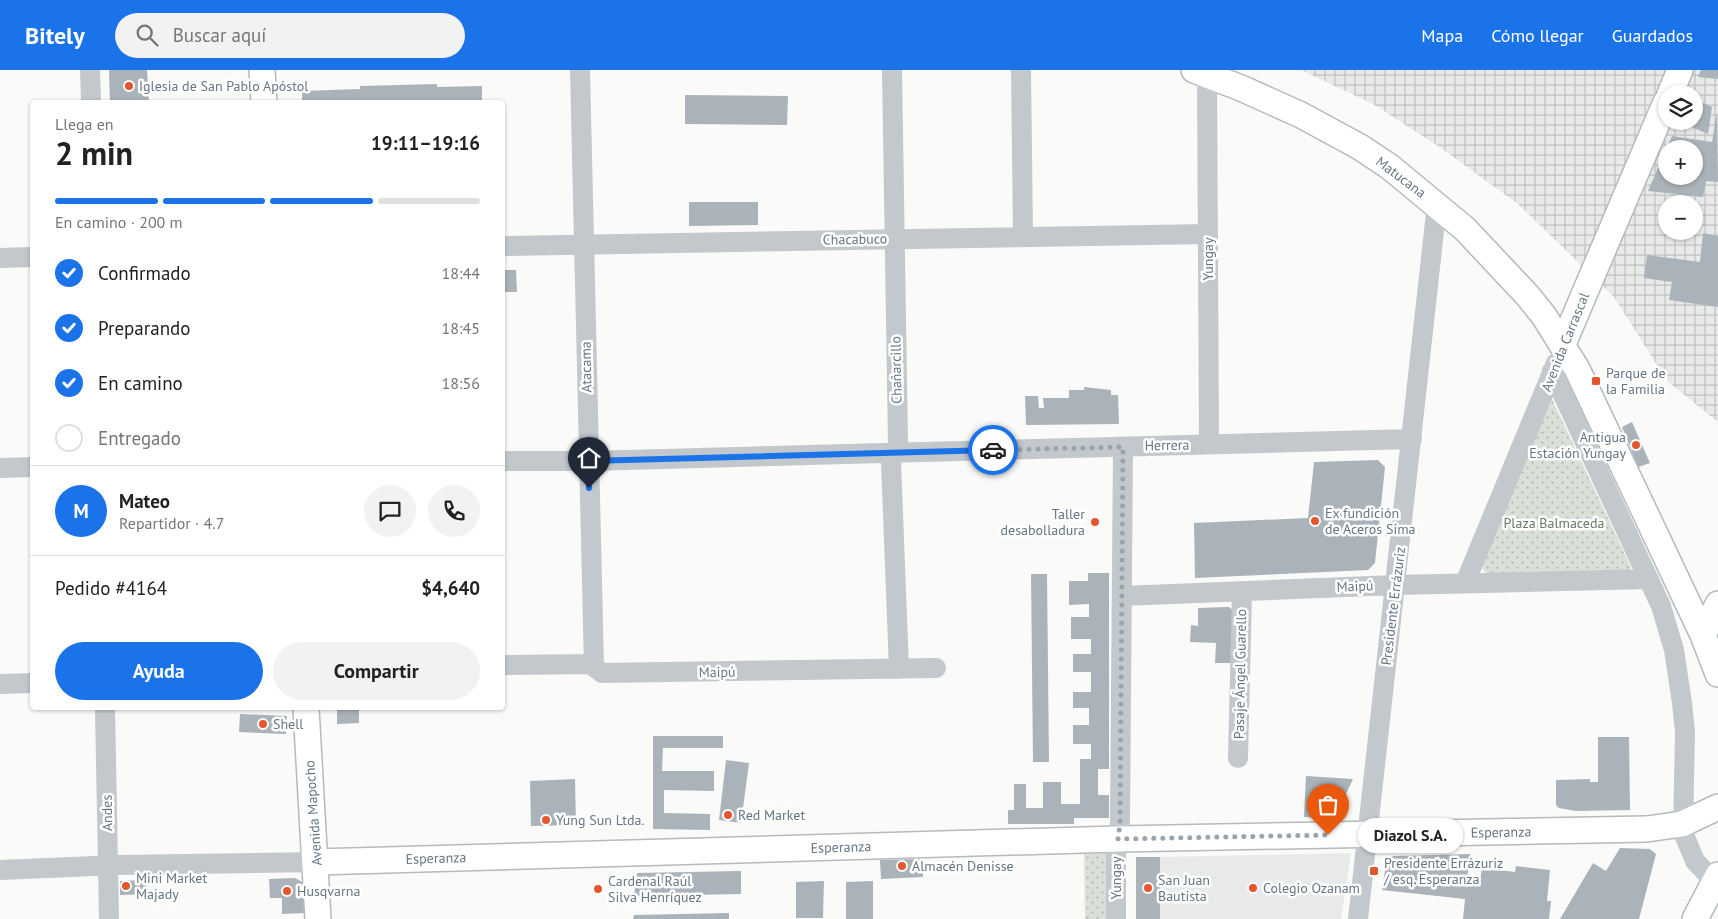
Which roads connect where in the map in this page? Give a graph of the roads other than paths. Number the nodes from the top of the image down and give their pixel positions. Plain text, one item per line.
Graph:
1 (90, 70) edge
2 (262, 70) edge
3 (580, 70) edge
4 (892, 70) edge
5 (1020, 70) edge
6 (1680, 70) edge
7 (1201, 72) edge
8 (1674, 85) edge
9 (91, 100) edge
10 (264, 100) edge
11 (1658, 121) edge
12 (1437, 204) junction
13 (1208, 234) junction
14 (1023, 236) junction
15 (894, 238) junction
16 (583, 244) junction
17 (505, 246) edge
18 (30, 257) edge
19 (0, 258) edge
20 (1563, 344) junction
21 (1552, 371) junction
22 (1412, 439) junction
23 (1209, 444) junction
24 (1123, 447) junction
25 (894, 452) junction
26 (505, 461) edge
27 (588, 461) junction
28 (0, 468) edge
29 (30, 468) edge
30 (1648, 579) junction
31 (1465, 583) junction
32 (1396, 584) junction
33 (1242, 591) junction
34 (1122, 596) junction
35 (1718, 604) edge
36 (1703, 635) junction
37 (593, 664) junction
38 (505, 665) edge
39 (936, 668) dead end
40 (899, 669) junction
41 (1718, 674) edge
42 (30, 683) edge
43 (0, 684) edge
44 (105, 710) edge
45 (306, 710) edge
46 (1238, 758) dead end
47 (1718, 807) edge
48 (1682, 824) junction
49 (1368, 834) junction
50 (1118, 839) junction
51 (316, 862) junction
52 (107, 865) junction
53 (0, 870) edge
54 (1717, 879) edge
55 (109, 919) edge
56 (318, 919) edge
57 (1116, 919) edge
58 (1358, 919) edge
59 (1695, 919) edge

1 - 9 street
2 - 10 main road
3 - 16 street, Atacama
4 - 15 street, Chañarcillo
5 - 14 street
6 - 8 main road
7 - 12 main road, Matucana
7 - 13 street, Yungay
11 - 20 main road, Avenida Carrascal
12 - 20 main road, Matucana
12 - 22 street, Presidente Errázuriz
13 - 14 street, Chacabuco
13 - 23 street, Yungay
14 - 15 street, Chacabuco
15 - 16 street, Chacabuco
15 - 25 street, Chañarcillo
16 - 17 street, Chacabuco
16 - 27 street, Atacama
18 - 19 street
20 - 21 street, Avenida Carrascal
20 - 36 main road, Matucana
21 - 30 street
21 - 31 street, Avenida Carrascal
22 - 23 street, Herrera
22 - 32 street, Presidente Errázuriz
23 - 24 street, Herrera
24 - 25 street, Herrera
24 - 34 street, Yungay
25 - 27 street, Herrera
25 - 40 street, Chañarcillo
26 - 27 street, Herrera
27 - 37 street, Atacama
28 - 29 street
30 - 31 street, Maipú
30 - 48 street
31 - 32 street, Maipú
32 - 33 street, Maipú
32 - 49 street, Presidente Errázuriz
33 - 34 street, Maipú
33 - 46 street, Pasaje Ángel Guarello
34 - 50 street, Yungay
35 - 36 main road
36 - 41 main road, Matucana
37 - 38 street, Maipú
37 - 40 street, Maipú
39 - 40 street, Maipú
42 - 43 street
44 - 52 street, Andes
45 - 51 main road, Avenida Mapocho
47 - 48 main road, Esperanza
48 - 49 main road, Esperanza
48 - 54 street
49 - 50 main road, Esperanza
49 - 58 street, Presidente Errázuriz
50 - 51 main road, Esperanza
50 - 57 street, Yungay
51 - 52 street, Esperanza
51 - 56 main road, Avenida Mapocho
52 - 53 street, Esperanza
52 - 55 street, Andes
54 - 59 main road

